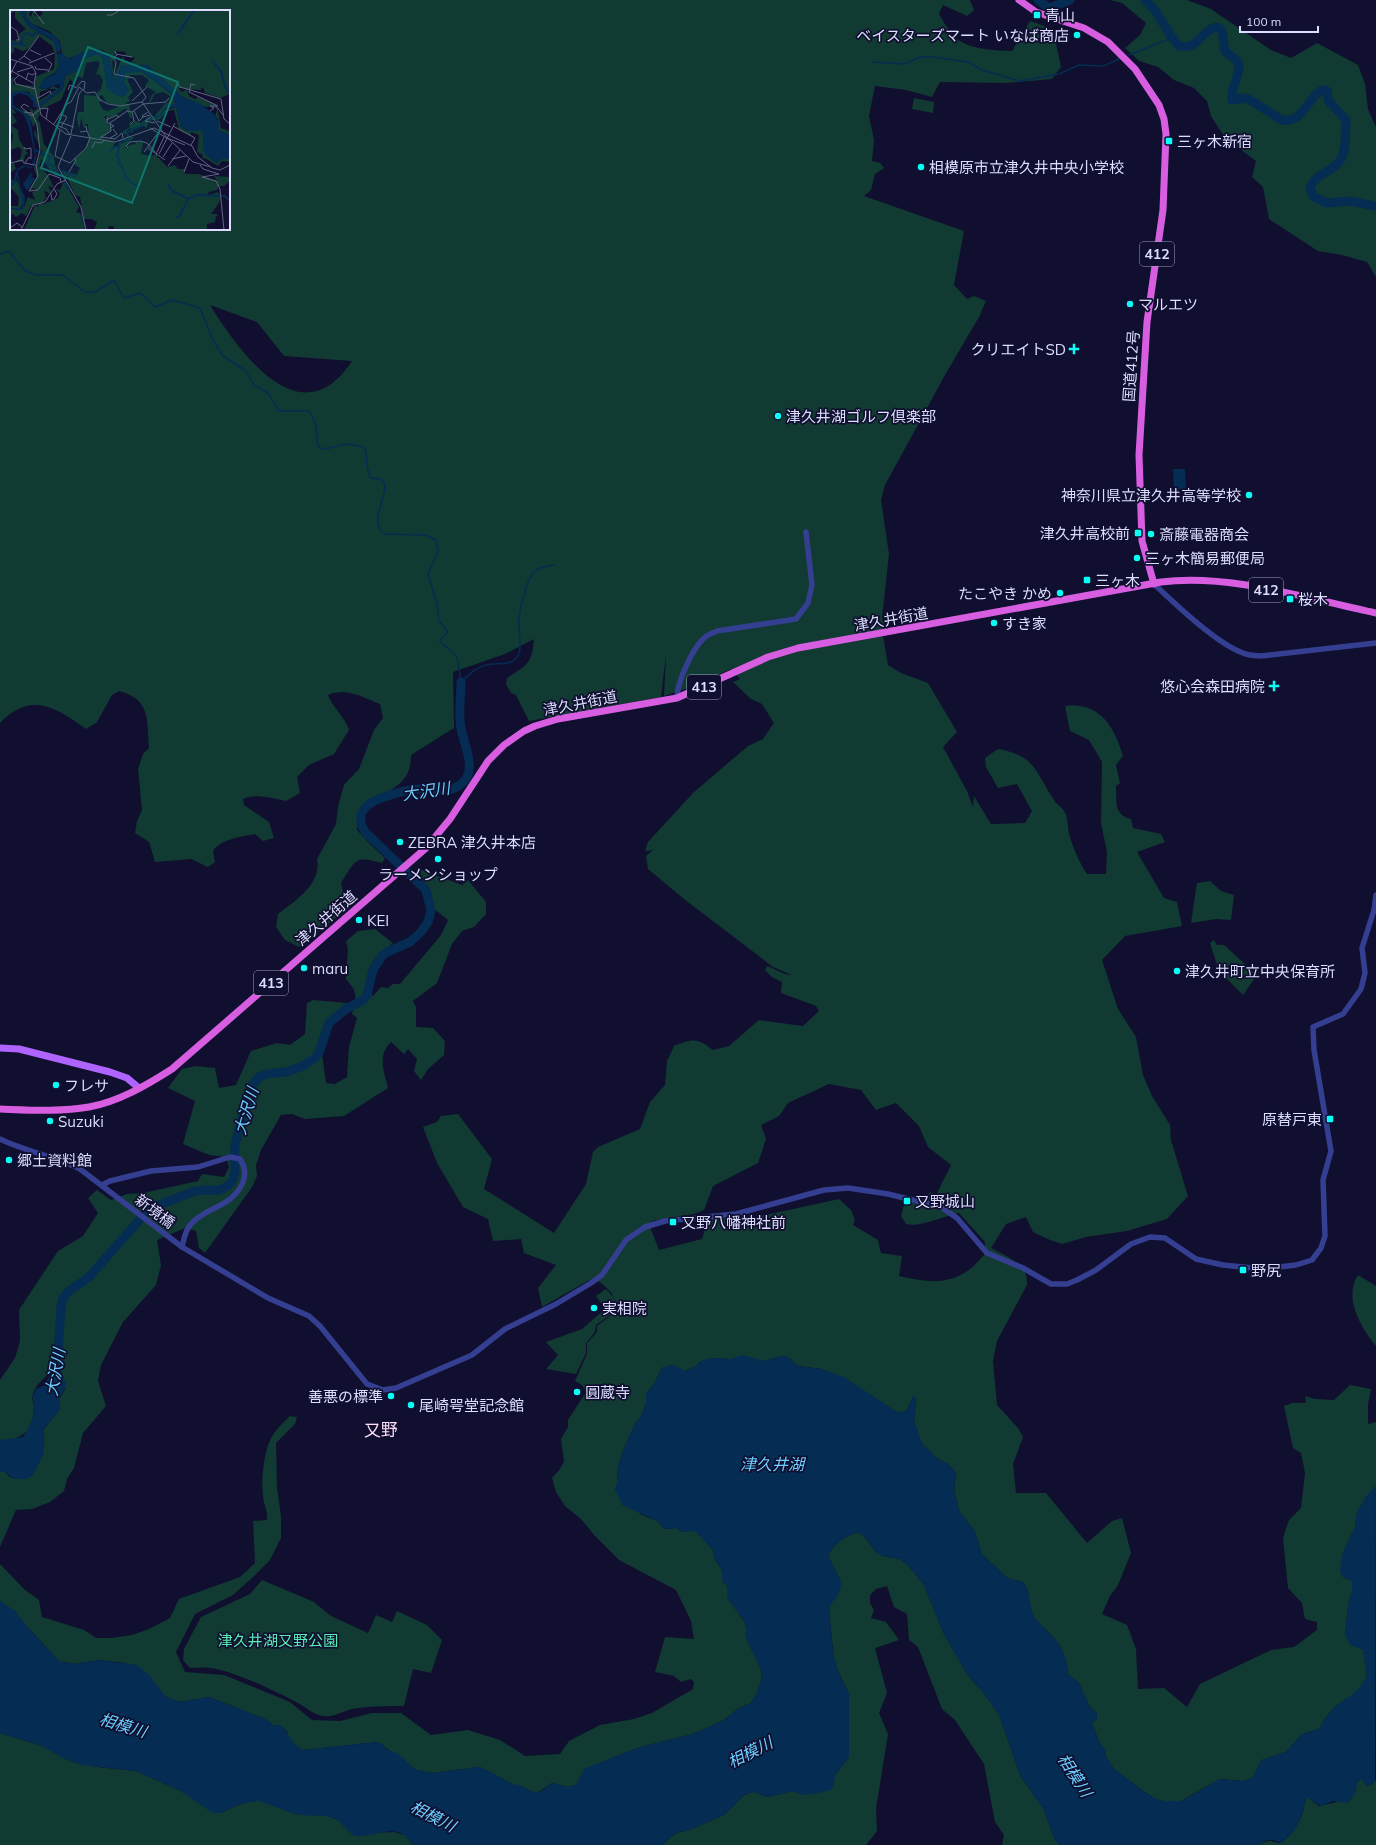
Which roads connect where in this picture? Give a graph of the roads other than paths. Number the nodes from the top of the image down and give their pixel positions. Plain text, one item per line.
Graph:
1 (1019, 0) edge
2 (806, 532) dead end
3 (1154, 584) junction
4 (1376, 614) edge
5 (1376, 643) edge
6 (677, 698) junction
7 (1376, 895) edge
8 (0, 1048) edge
9 (139, 1088) junction
10 (0, 1109) edge
11 (0, 1139) edge
12 (102, 1185) junction
13 (181, 1246) junction

1 - 3 highway, 国道412号 / 412
2 - 6 street
3 - 4 highway, 412
3 - 5 street
3 - 6 highway, 津久井街道 / 413
6 - 9 highway, 津久井街道 / 413
7 - 13 street, 新境橋
8 - 9 main road
9 - 10 highway, 津久井街道 / 413
11 - 12 street, 新境橋
12 - 13 street, 新境橋
12 - 13 street

